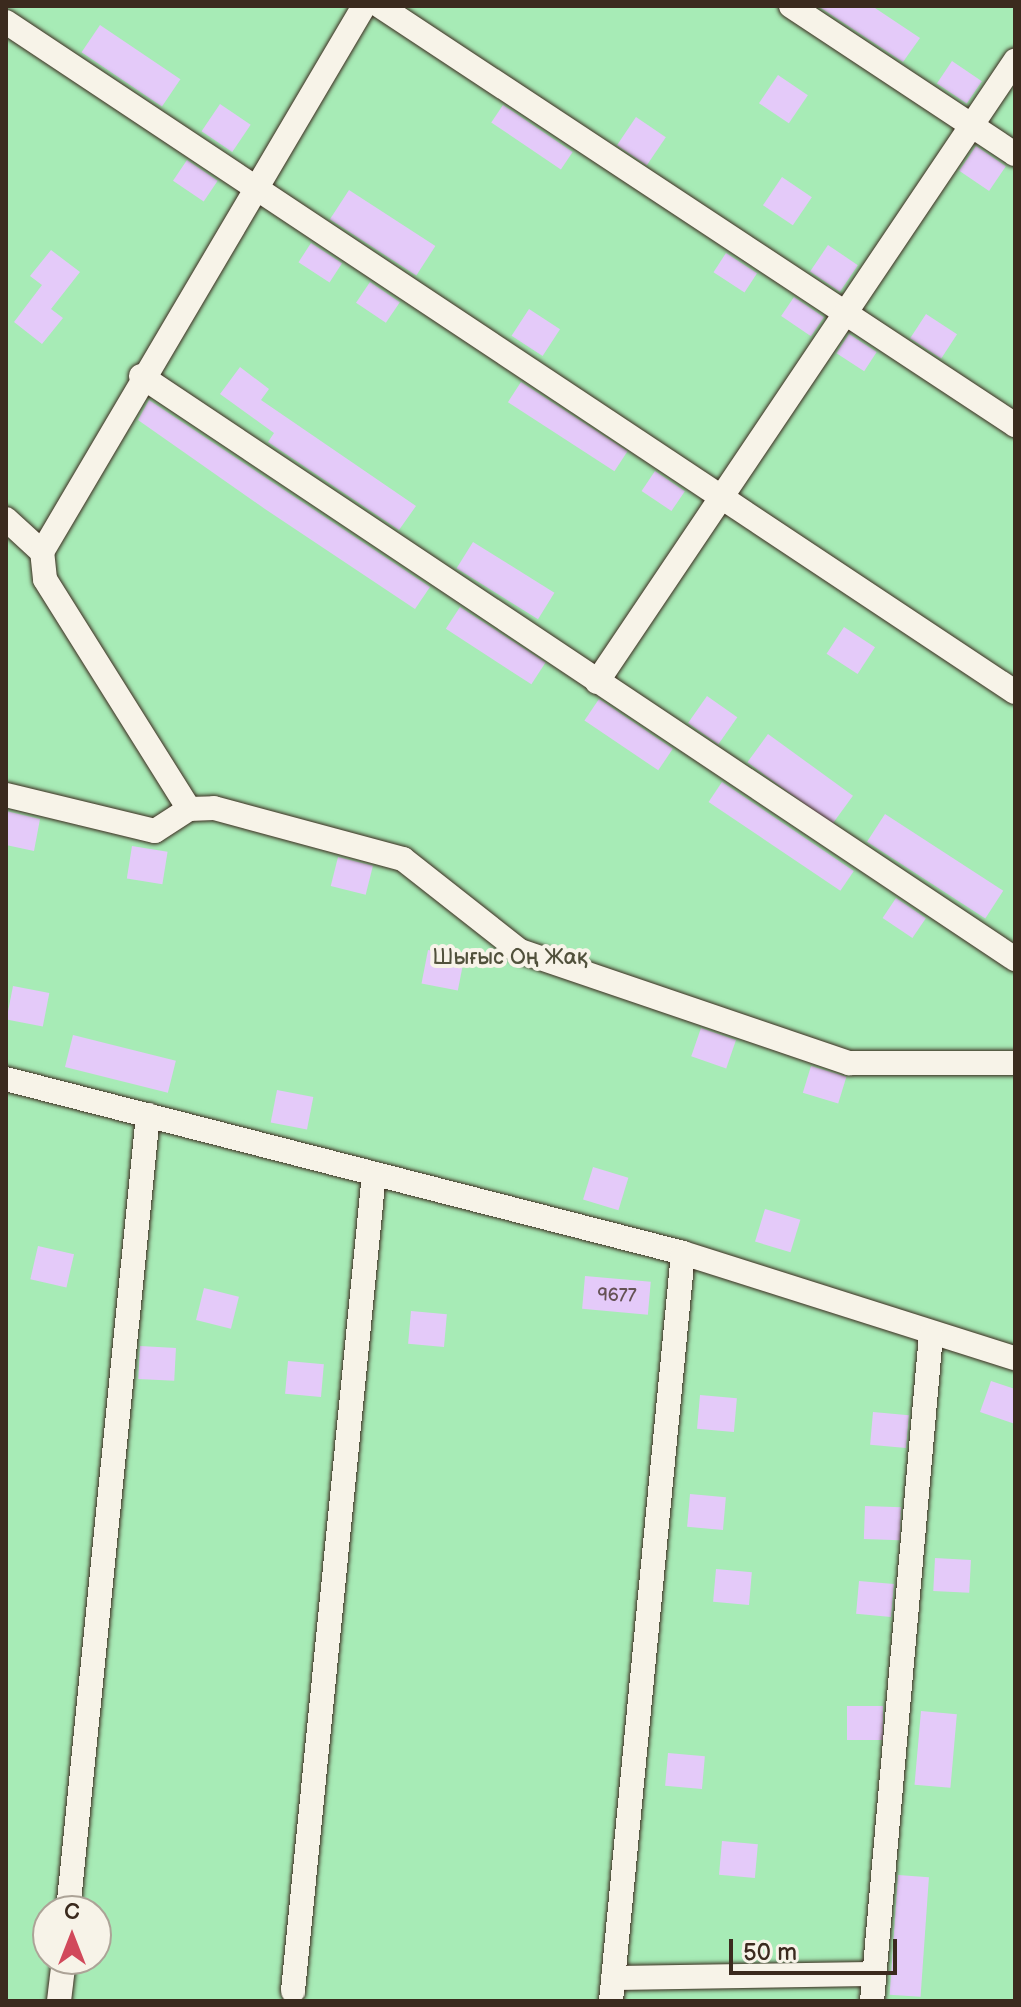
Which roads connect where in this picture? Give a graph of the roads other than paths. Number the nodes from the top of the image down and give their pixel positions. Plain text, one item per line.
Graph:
1 (364, 6) edge
2 (380, 6) edge
3 (791, 6) edge
4 (6, 22) edge
5 (1015, 61) edge
6 (973, 126) junction
7 (1015, 154) edge
8 (255, 188) junction
9 (845, 313) junction
10 (141, 376) junction
11 (1015, 425) edge
12 (720, 498) junction
13 (7, 522) edge
14 (42, 552) junction
15 (597, 682) junction
16 (1015, 692) edge
17 (6, 795) edge
18 (189, 809) junction
19 (1015, 959) edge
20 (1015, 1063) edge
21 (6, 1079) edge
22 (148, 1115) junction
23 (374, 1174) junction
24 (683, 1253) junction
25 (931, 1335) junction
26 (1015, 1358) edge
27 (70, 1895) edge
28 (873, 1974) junction
29 (62, 1975) edge
30 (612, 1990) edge
31 (293, 1991) dead end
32 (59, 2001) edge
33 (872, 2001) edge

1 - 8 street
2 - 9 street
3 - 6 street
4 - 8 street
5 - 6 street
6 - 7 street
6 - 9 street
8 - 10 street
8 - 12 street
9 - 11 street
9 - 12 street
10 - 14 street
10 - 15 street
12 - 15 street
12 - 16 street
13 - 14 street
14 - 18 street
15 - 19 street
17 - 18 street
18 - 20 street
21 - 22 street
22 - 23 street
22 - 27 street
23 - 24 street
23 - 31 street
24 - 25 street
24 - 30 street
25 - 26 street
25 - 28 street
28 - 30 street
28 - 33 street
29 - 32 street

